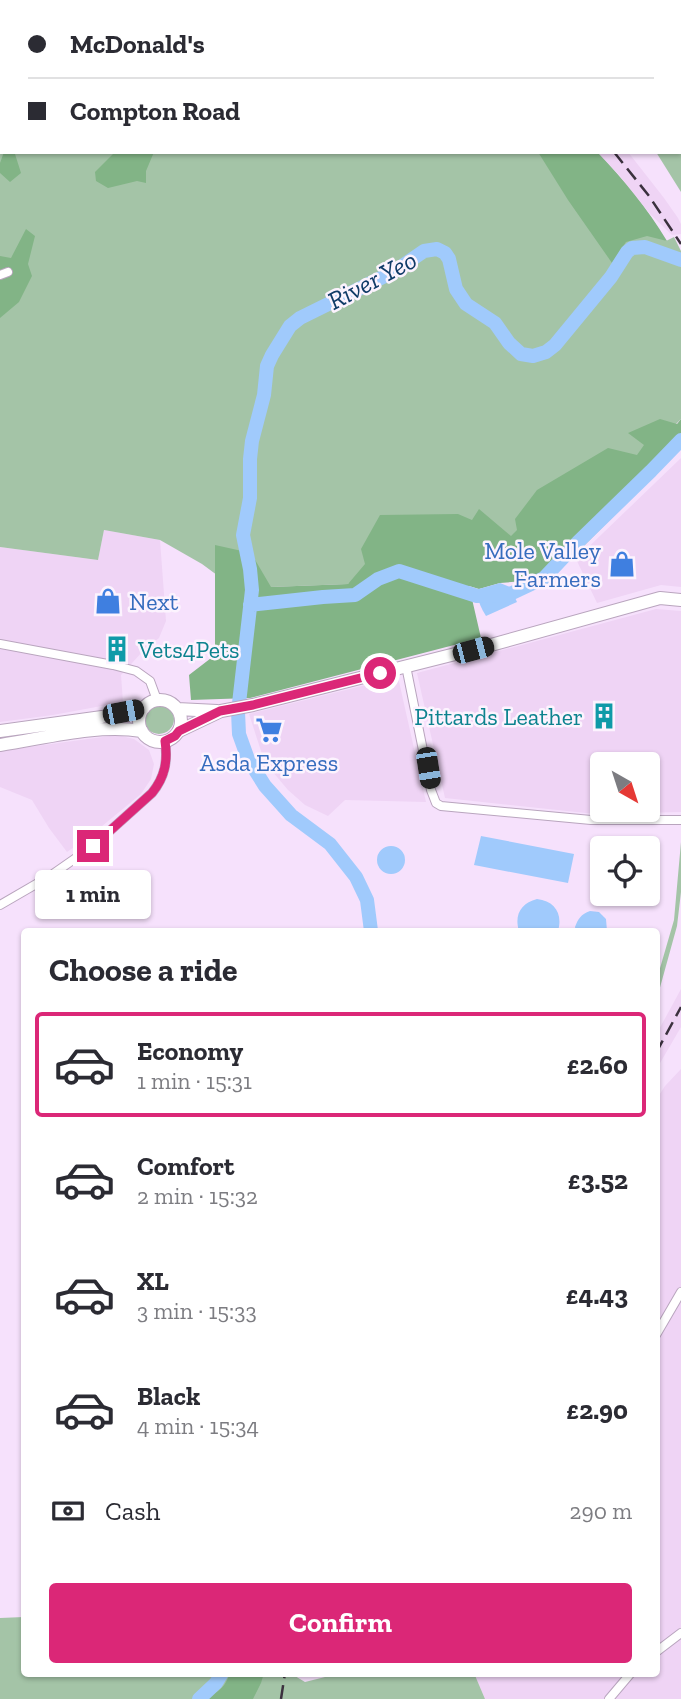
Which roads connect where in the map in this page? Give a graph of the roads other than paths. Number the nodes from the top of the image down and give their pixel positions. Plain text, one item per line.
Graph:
1 (681, 600) edge
2 (0, 644) edge
3 (406, 666) junction
4 (157, 700) junction
5 (144, 708) junction
6 (177, 709) junction
7 (220, 711) junction
8 (0, 731) edge
9 (142, 731) junction
10 (179, 731) junction
11 (165, 741) junction
12 (0, 745) edge
13 (681, 820) edge
14 (0, 905) edge
15 (681, 1292) edge
16 (660, 1328) edge
17 (681, 1633) edge
18 (660, 1649) edge
19 (628, 1677) edge
20 (609, 1699) edge

1 - 3 main road
2 - 4 street
3 - 7 main road
3 - 13 street
4 - 5 main road
4 - 6 main road
5 - 8 main road
5 - 9 main road
6 - 7 main road
6 - 10 main road
7 - 10 main road
9 - 11 main road
9 - 12 main road
10 - 11 main road
11 - 14 street
15 - 16 street
17 - 18 street
19 - 20 street

